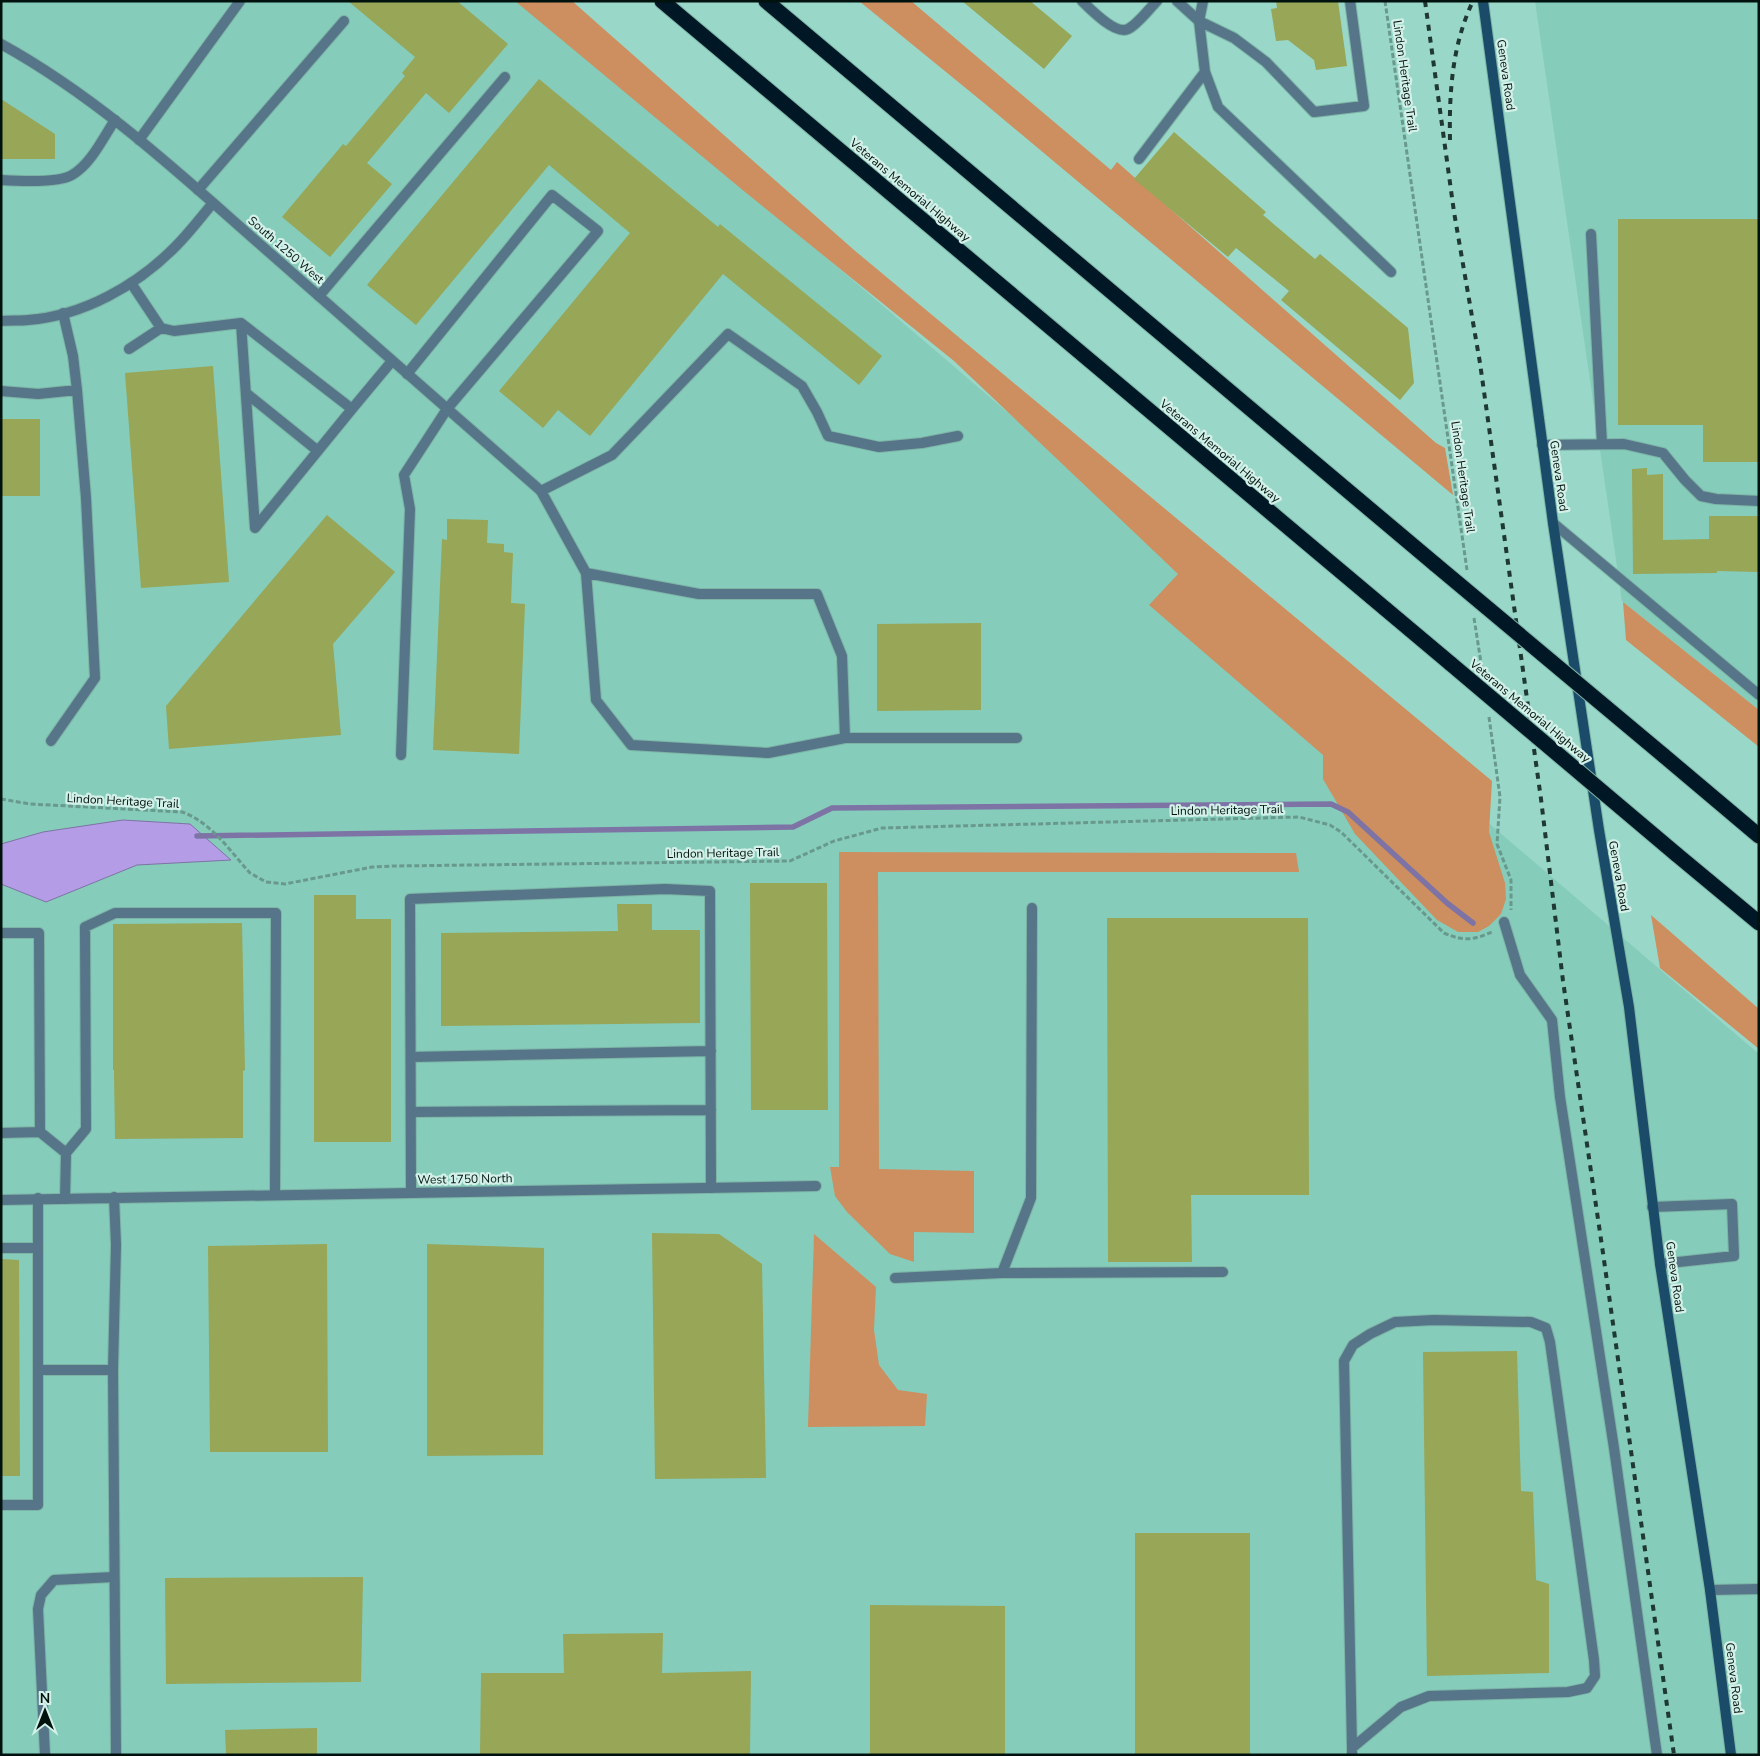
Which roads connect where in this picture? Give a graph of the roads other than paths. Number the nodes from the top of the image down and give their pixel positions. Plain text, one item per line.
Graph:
1 (240, 1) edge
2 (662, 1) edge
3 (766, 1) edge
4 (1082, 1) edge
5 (1156, 1) edge
6 (1177, 1) edge
7 (1203, 1) edge
8 (1350, 1) edge
9 (1483, 1) edge
10 (1199, 21) junction
11 (344, 22) dead end
12 (1, 44) edge
13 (1205, 72) junction
14 (505, 77) dead end
15 (115, 120) junction
16 (139, 140) junction
17 (1138, 159) dead end
18 (1, 180) edge
19 (198, 190) junction
20 (213, 202) junction
21 (1591, 234) dead end
22 (1391, 272) dead end
23 (131, 283) junction
24 (319, 296) junction
25 (64, 313) junction
26 (1, 320) edge
27 (241, 324) junction
28 (161, 328) junction
29 (129, 349) dead end
30 (392, 360) junction
31 (407, 374) junction
32 (77, 390) junction
33 (1, 391) edge
34 (246, 393) junction
35 (447, 408) junction
36 (352, 409) junction
37 (958, 436) dead end
38 (1602, 444) junction
39 (1542, 445) junction
40 (318, 451) junction
41 (541, 492) junction
42 (1759, 500) edge
43 (1553, 523) junction
44 (586, 573) junction
45 (1759, 695) edge
46 (845, 738) junction
47 (1017, 738) dead end
48 (51, 741) dead end
49 (401, 755) dead end
50 (1759, 836) edge
51 (1032, 908) dead end
52 (1504, 922) road end
53 (1759, 923) edge
54 (1, 933) edge
55 (711, 1051) junction
56 (411, 1056) junction
57 (711, 1110) junction
58 (411, 1112) junction
59 (1, 1132) edge
60 (40, 1132) junction
61 (66, 1153) junction
62 (816, 1186) dead end
63 (711, 1188) junction
64 (411, 1192) junction
65 (275, 1195) junction
66 (114, 1197) junction
67 (38, 1198) junction
68 (65, 1199) junction
69 (1, 1200) edge
70 (1652, 1207) junction
71 (1, 1248) edge
72 (38, 1248) junction
73 (1660, 1264) junction
74 (1002, 1272) junction
75 (1223, 1272) dead end
76 (895, 1278) dead end
77 (38, 1370) junction
78 (113, 1370) junction
79 (1, 1505) edge
80 (114, 1577) junction
81 (1759, 1589) edge
82 (1710, 1590) junction
83 (1352, 1751) edge
84 (45, 1755) edge
85 (116, 1755) edge
86 (1657, 1755) edge
87 (1731, 1755) edge

1 - 16 street
2 - 53 highway, Veterans Memorial Highway, bridge
3 - 50 highway, bridge
4 - 5 street
6 - 10 street
7 - 10 street
8 - 10 street
9 - 39 main road, Geneva Road
10 - 13 street
11 - 19 street
12 - 15 street, South 1250 West
13 - 17 street
13 - 22 street
14 - 24 street
15 - 16 street, South 1250 West
15 - 18 street
16 - 19 street, South 1250 West
19 - 20 street, South 1250 West
20 - 23 street
20 - 24 street, South 1250 West
21 - 38 street
23 - 25 street
23 - 28 street
24 - 30 street, South 1250 West
25 - 26 street
25 - 32 street
27 - 28 street
27 - 34 street
27 - 36 street
28 - 29 street
30 - 31 street, South 1250 West
30 - 36 street
31 - 35 street, South 1250 West
31 - 35 street
32 - 33 street
32 - 48 street
34 - 40 street
34 - 40 street
35 - 41 street, South 1250 West
35 - 49 street
36 - 40 street
37 - 41 street
38 - 39 street
38 - 42 street
39 - 43 main road, Geneva Road
41 - 44 street, South 1250 West
43 - 45 street
43 - 70 main road, Geneva Road
44 - 46 street
44 - 46 street
46 - 47 street
51 - 74 street
52 - 86 street
54 - 60 street
55 - 56 street
55 - 56 street
55 - 57 street
56 - 58 street
57 - 58 street
57 - 63 street
58 - 64 street
59 - 60 street
60 - 61 street
61 - 65 street
61 - 68 street
62 - 63 street, West 1750 North
63 - 64 street, West 1750 North
64 - 65 street, West 1750 North
65 - 66 street, West 1750 North
66 - 68 street, West 1750 North
66 - 78 street
67 - 68 street, West 1750 North
67 - 69 street, West 1750 North
67 - 72 street
70 - 73 main road, Geneva Road
70 - 73 street
71 - 72 street
72 - 77 street
73 - 82 main road, Geneva Road
74 - 75 street
74 - 76 street
77 - 78 street
77 - 79 street
78 - 80 street
80 - 84 street
80 - 85 street
81 - 82 street
82 - 87 main road, Geneva Road
83 - 83 street

